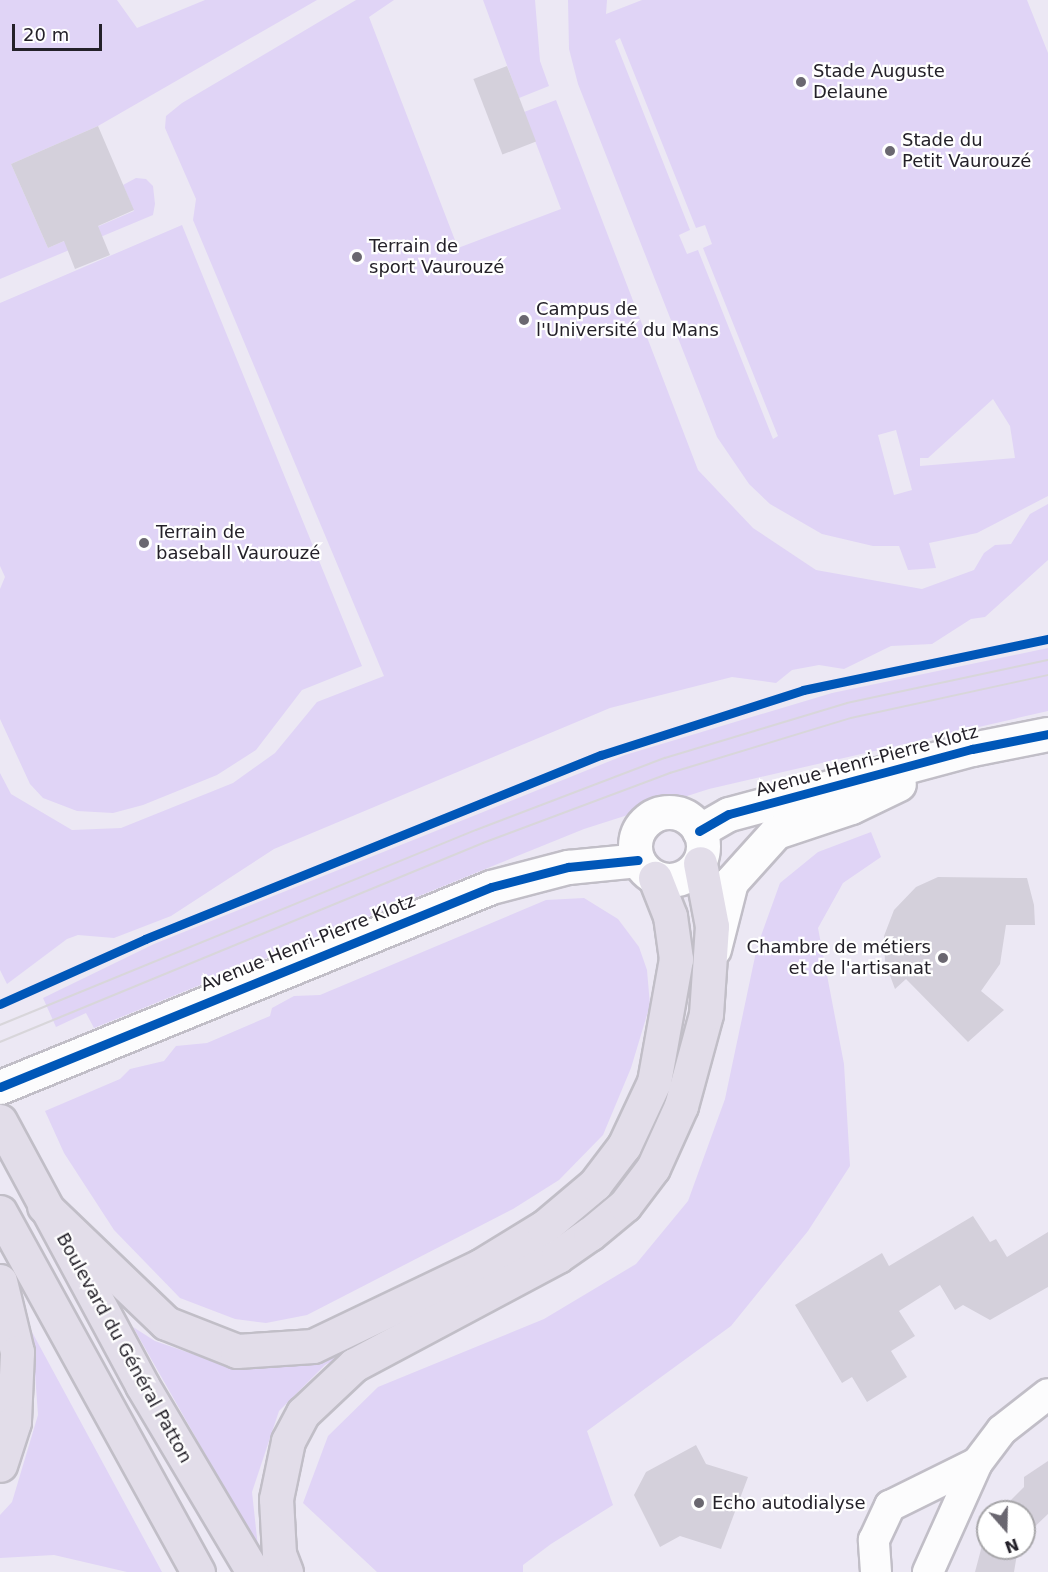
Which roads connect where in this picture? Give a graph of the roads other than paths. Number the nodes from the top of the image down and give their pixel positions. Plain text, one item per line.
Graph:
1 (1048, 734) edge
2 (972, 749) junction
3 (699, 831) junction
4 (700, 863) junction
5 (646, 869) junction
6 (711, 960) junction
7 (0, 1087) edge
8 (0, 1121) edge
9 (44, 1206) junction
10 (0, 1212) edge
11 (0, 1281) edge
12 (1048, 1394) edge
13 (976, 1464) junction
14 (0, 1465) edge
15 (198, 1572) edge
16 (253, 1572) edge
17 (286, 1572) edge
18 (876, 1572) edge
19 (928, 1572) edge

1 - 2 street, Avenue Henri-Pierre Klotz
2 - 3 street, Avenue Henri-Pierre Klotz
2 - 6 street
3 - 4 street
3 - 5 street
4 - 5 street, Avenue Henri-Pierre Klotz
4 - 6 highway
5 - 7 street, Avenue Henri-Pierre Klotz
5 - 9 highway
6 - 17 highway
8 - 9 highway, Boulevard du Général Patton
9 - 16 highway, Boulevard du Général Patton
10 - 15 highway
11 - 14 highway
12 - 13 street
13 - 18 street
13 - 19 street

